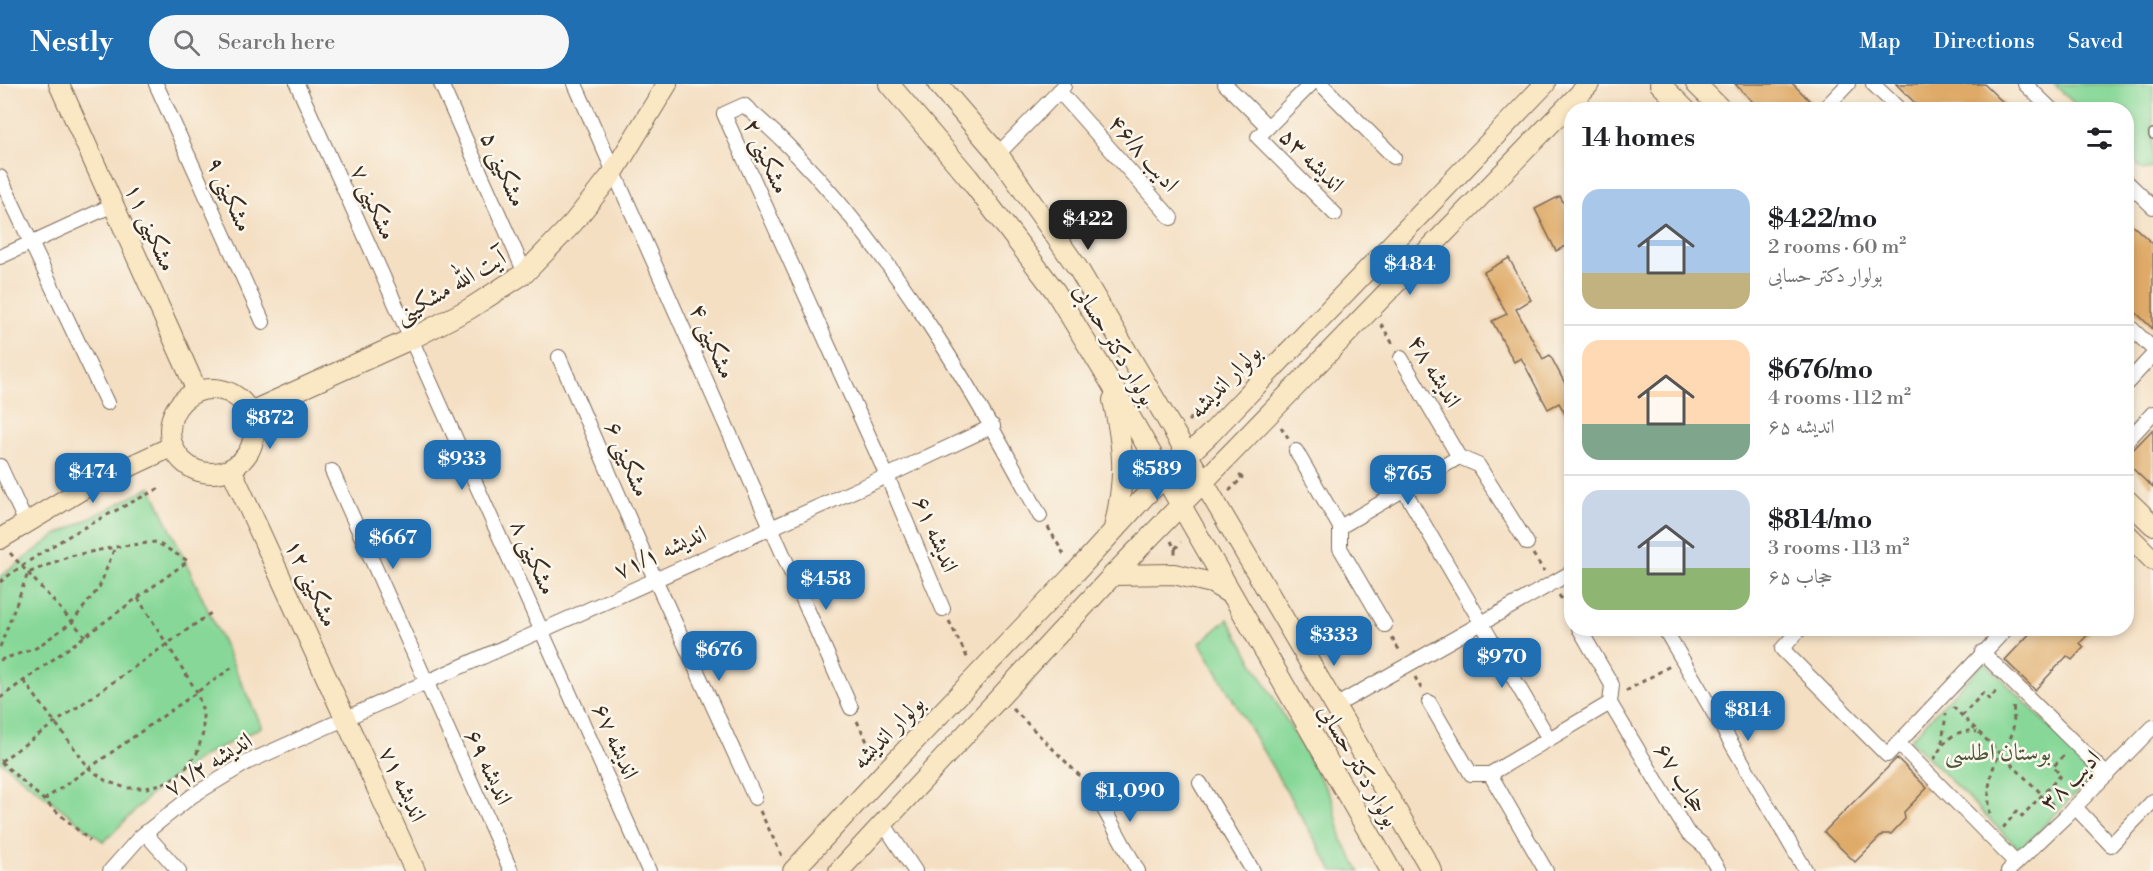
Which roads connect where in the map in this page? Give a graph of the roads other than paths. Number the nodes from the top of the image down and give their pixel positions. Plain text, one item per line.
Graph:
1 (59, 84) edge
2 (156, 84) edge
3 (297, 84) edge
4 (441, 84) edge
5 (575, 84) edge
6 (667, 84) edge
7 (889, 84) edge
8 (938, 84) edge
9 (1225, 84) edge
10 (1311, 84) edge
11 (1321, 84) edge
12 (1545, 84) edge
13 (1589, 84) edge
14 (1660, 84) edge
15 (1696, 84) edge
16 (1848, 84) edge
17 (1873, 84) edge
18 (2025, 84) edge
19 (1062, 87) edge
20 (1572, 102) edge
21 (1678, 102) edge
22 (1714, 102) edge
23 (1831, 102) edge
24 (1892, 102) edge
25 (2044, 102) edge
26 (1564, 110) edge
27 (1263, 132) junction
28 (998, 154) junction
29 (1394, 157) dead end
30 (613, 173) junction
31 (0, 177) edge
32 (2134, 189) edge
33 (113, 205) junction
34 (2153, 207) edge
35 (1335, 214) dead end
36 (1171, 218) dead end
37 (30, 243) junction
38 (0, 257) edge
39 (525, 273) junction
40 (263, 322) dead end
41 (2134, 331) edge
42 (411, 339) junction
43 (2153, 349) edge
44 (2153, 355) edge
45 (560, 357) dead end
46 (1401, 358) road end
47 (2134, 375) edge
48 (1109, 380) junction
49 (197, 391) junction
50 (107, 403) dead end
51 (250, 412) junction
52 (2153, 413) edge
53 (993, 426) junction
54 (2134, 433) edge
55 (173, 446) junction
56 (1296, 451) road end
57 (1188, 455) junction
58 (1460, 457) junction
59 (0, 466) edge
60 (231, 469) junction
61 (332, 471) dead end
62 (887, 476) junction
63 (1164, 477) junction
64 (1204, 481) junction
65 (1404, 490) junction
66 (1182, 505) junction
67 (2134, 507) edge
68 (1040, 516) road end
69 (26, 523) junction
70 (2153, 525) edge
71 (771, 527) junction
72 (1340, 527) junction
73 (1113, 530) junction
74 (2134, 541) edge
75 (1527, 543) road end
76 (4, 545) edge
77 (2153, 560) edge
78 (1113, 575) junction
79 (1564, 576) edge
80 (656, 579) junction
81 (1232, 595) junction
82 (943, 609) road end
83 (1482, 623) junction
84 (1385, 625) road end
85 (542, 630) junction
86 (1584, 636) edge
87 (1669, 636) edge
88 (1794, 636) edge
89 (1999, 636) edge
90 (1982, 652) junction
91 (425, 682) junction
92 (1429, 702) road end
93 (1610, 704) junction
94 (1335, 706) junction
95 (851, 708) road end
96 (346, 719) junction
97 (2153, 727) edge
98 (1550, 739) junction
99 (1898, 743) junction
100 (1490, 774) junction
101 (2107, 774) junction
102 (1200, 783) dead end
103 (1094, 790) road end
104 (754, 798) road end
105 (2151, 806) edge
106 (2070, 812) junction
107 (883, 823) junction
108 (145, 833) junction
109 (788, 866) edge
110 (2012, 868) edge
111 (110, 871) edge
112 (179, 871) edge
113 (415, 871) edge
114 (511, 871) edge
115 (649, 871) edge
116 (839, 871) edge
117 (915, 871) edge
118 (1138, 871) edge
119 (1253, 871) edge
120 (1390, 871) edge
121 (1432, 871) edge
122 (1546, 871) edge
123 (1719, 871) edge
124 (1806, 871) edge

1 - 33 main road, مشکینی ۱۱
2 - 40 street, مشکینی ۹
3 - 42 street, مشکینی ۷
4 - 39 street, مشکینی ۵
5 - 30 street, مشکینی ۴
6 - 30 main road, آیت الله مشکینی
7 - 48 main road, بولوار دکتر حسابی
8 - 28 main road, بولوار دکتر حسابی
9 - 27 street, اندیشه ۵۳
10 - 27 street
11 - 29 street
12 - 57 main road, بولوار اندیشه
13 - 20 main road
14 - 21 main road
15 - 22 main road
16 - 23 street
17 - 24 street
18 - 25 street
19 - 28 street
19 - 36 street, ادیب ۴۶/۸
26 - 64 main road
27 - 35 street, اندیشه ۵۳
28 - 57 main road, بولوار دکتر حسابی
30 - 39 main road, آیت الله مشکینی
30 - 71 street, مشکینی ۴
31 - 37 street
32 - 34 street
33 - 37 street
33 - 49 main road, مشکینی ۱۱
37 - 38 street
37 - 50 street
39 - 42 main road, آیت الله مشکینی
41 - 43 street
42 - 51 main road, آیت الله مشکینی
42 - 85 street, مشکینی ۸
44 - 47 street
45 - 80 street, مشکینی ۶
46 - 58 street, اندیشه ۴۸
48 - 63 main road, بولوار دکتر حسابی
48 - 73 main road
49 - 51 main road
49 - 55 main road
51 - 60 main road
52 - 54 street
53 - 62 street, اندیشه ۷۱/۱
53 - 62 street, مشکینی ۲
53 - 68 street
55 - 60 main road
55 - 69 main road
56 - 72 street
57 - 63 main road, بولوار اندیشه
57 - 64 main road, بولوار دکتر حسابی
58 - 65 street
58 - 75 street
59 - 69 street
60 - 96 main road, مشکینی ۱۲
61 - 91 street, اندیشه ۶۹
62 - 71 street, اندیشه ۷۱/۱
62 - 82 street, اندیشه ۶۱
63 - 66 main road, بولوار دکتر حسابی
63 - 73 main road, بولوار اندیشه
64 - 66 main road
64 - 94 main road, بولوار دکتر حسابی
65 - 72 street
65 - 83 street
66 - 78 main road
66 - 81 main road, بولوار دکتر حسابی
67 - 70 main road
69 - 76 main road
71 - 80 street, اندیشه ۷۱/۱
71 - 95 street, مشکینی ۴
72 - 84 street
73 - 109 main road, بولوار اندیشه
74 - 77 main road
78 - 81 main road
78 - 107 main road
79 - 83 street
80 - 85 street, اندیشه ۷۱/۱
80 - 104 street, مشکینی ۶
81 - 120 main road, بولوار دکتر حسابی
83 - 94 street
83 - 98 street
85 - 91 street, اندیشه ۷۱/۱
85 - 115 street, اندیشه ۶۷
86 - 93 street
87 - 124 street
88 - 99 street
89 - 90 street
90 - 99 street
90 - 101 street
91 - 96 street, اندیشه ۷۱/۱
91 - 114 street, اندیشه ۶۹
92 - 100 street
93 - 98 street
93 - 123 street, حجاب ۶۷
94 - 121 main road, بولوار دکتر حسابی
96 - 108 street, اندیشه ۷۱/۲
96 - 113 main road, اندیشه ۷۱
97 - 101 street, ادیب ۳۸
98 - 100 street
99 - 110 street
100 - 122 street
101 - 106 street, ادیب ۳۸
102 - 119 street
103 - 118 street
105 - 106 street
106 - 110 street, ادیب ۳۸
107 - 116 main road
107 - 117 street
108 - 111 street, اندیشه ۷۱/۲
108 - 112 street

